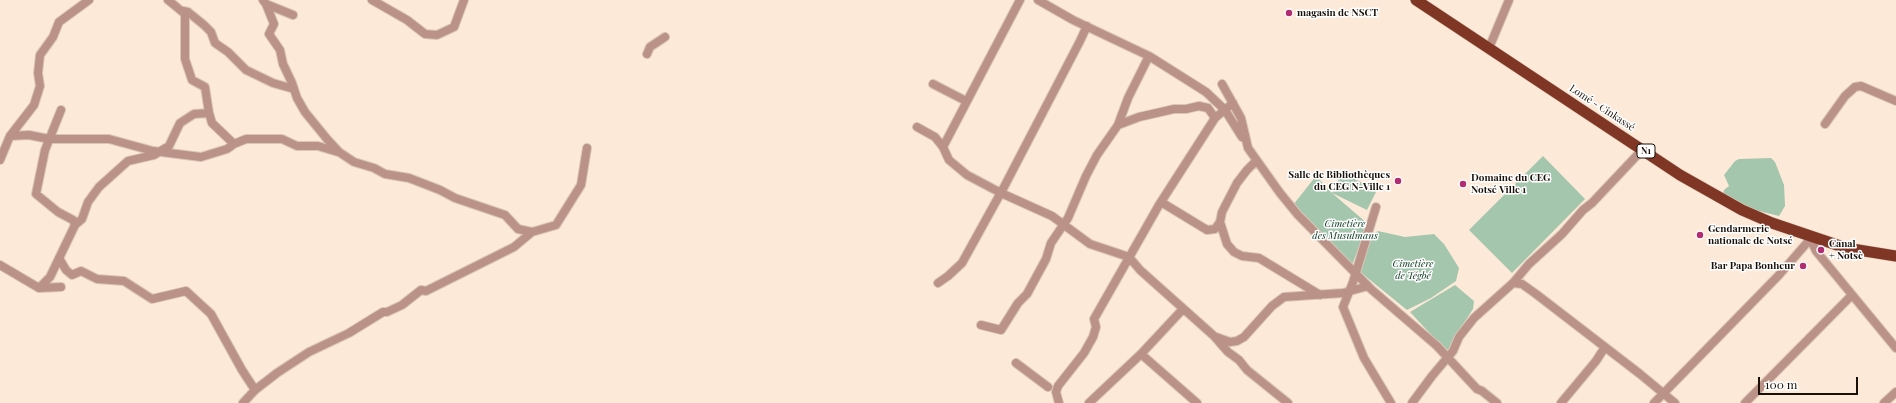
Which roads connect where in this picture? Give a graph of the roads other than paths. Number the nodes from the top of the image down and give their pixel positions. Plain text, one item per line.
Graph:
1 (89, 0) edge
2 (168, 0) edge
3 (372, 0) edge
4 (464, 0) edge
5 (1020, 0) edge
6 (1038, 0) edge
7 (1416, 0) edge
8 (1509, 0) edge
9 (265, 2) edge
10 (183, 11) junction
11 (293, 16) dead end
12 (1087, 26) junction
13 (665, 37) dead end
14 (1488, 48) junction
15 (647, 54) dead end
16 (1149, 56) junction
17 (933, 84) dead end
18 (1222, 84) dead end
19 (294, 89) junction
20 (966, 101) junction
21 (1896, 101) edge
22 (1233, 103) junction
23 (61, 110) dead end
24 (1225, 110) junction
25 (209, 113) junction
26 (1215, 118) junction
27 (1825, 124) dead end
28 (1118, 125) junction
29 (917, 127) dead end
30 (10, 136) junction
31 (49, 139) junction
32 (234, 144) junction
33 (943, 147) junction
34 (587, 148) dead end
35 (1248, 148) junction
36 (1643, 149) junction
37 (159, 151) junction
38 (339, 152) junction
39 (0, 160) edge
40 (1256, 161) junction
41 (1000, 193) junction
42 (1161, 202) junction
43 (1376, 207) dead end
44 (1220, 222) junction
45 (1063, 224) junction
46 (75, 225) junction
47 (532, 232) junction
48 (1812, 238) junction
49 (1896, 256) edge
50 (1129, 257) junction
51 (59, 258) junction
52 (0, 264) edge
53 (1355, 273) junction
54 (938, 283) dead end
55 (1513, 283) junction
56 (1368, 286) junction
57 (62, 287) dead end
58 (39, 288) junction
59 (1349, 291) junction
60 (1320, 294) junction
61 (1852, 295) junction
62 (1182, 309) junction
63 (981, 325) dead end
64 (1214, 336) junction
65 (1604, 347) junction
66 (1896, 348) edge
67 (1141, 354) junction
68 (1448, 358) junction
69 (1016, 363) dead end
70 (1048, 387) dead end
71 (255, 390) junction
72 (1896, 392) edge
73 (1661, 394) junction
74 (1284, 402) edge
75 (243, 403) edge
76 (1059, 403) edge
77 (1089, 403) edge
78 (1197, 403) edge
79 (1391, 403) edge
80 (1412, 403) edge
81 (1497, 403) edge
82 (1561, 403) edge
83 (1654, 403) edge
84 (1674, 403) edge
85 (1745, 403) edge
86 (1884, 403) edge

1 - 30 street
2 - 10 street
3 - 4 street
5 - 20 street
6 - 12 street
7 - 14 highway, Lomé - Cinkassé / N1
8 - 14 street
9 - 11 street
9 - 19 street
10 - 19 street
10 - 25 street
12 - 16 street
12 - 41 street
13 - 15 street
14 - 36 highway, Lomé - Cinkassé / N1
16 - 24 street
16 - 28 street
17 - 20 street
18 - 22 street
19 - 38 street
20 - 33 street
21 - 27 street
22 - 24 street
22 - 35 street
23 - 31 street
24 - 26 street
24 - 35 street
25 - 32 street
25 - 37 street
26 - 28 street
26 - 42 street
28 - 45 street
29 - 33 street
30 - 31 street
30 - 39 street
31 - 37 street
31 - 46 street
32 - 37 street
32 - 38 street
33 - 41 street
34 - 47 street
35 - 40 street
36 - 48 highway, Lomé - Cinkassé / N1
36 - 55 street
37 - 46 street
38 - 47 street
40 - 44 street
40 - 53 street
41 - 45 street
41 - 54 street
42 - 44 street
42 - 50 street
43 - 53 street
44 - 60 street
45 - 50 street
45 - 63 street
46 - 51 street
47 - 71 street
48 - 49 highway, Lomé - Cinkassé / N1
48 - 61 street
48 - 73 street
50 - 62 street
50 - 76 street
51 - 58 street
51 - 71 street
52 - 58 street
53 - 56 street
53 - 59 street
55 - 65 street
55 - 68 street
56 - 59 street
56 - 68 street
57 - 58 street
59 - 60 street
59 - 79 street
60 - 64 street
61 - 66 street
61 - 85 street
62 - 64 street
62 - 67 street
64 - 74 street
65 - 73 street
65 - 82 street
67 - 77 street
67 - 78 street
68 - 80 street
68 - 81 street
69 - 70 street
71 - 75 street
72 - 86 street
73 - 83 street
73 - 84 street

